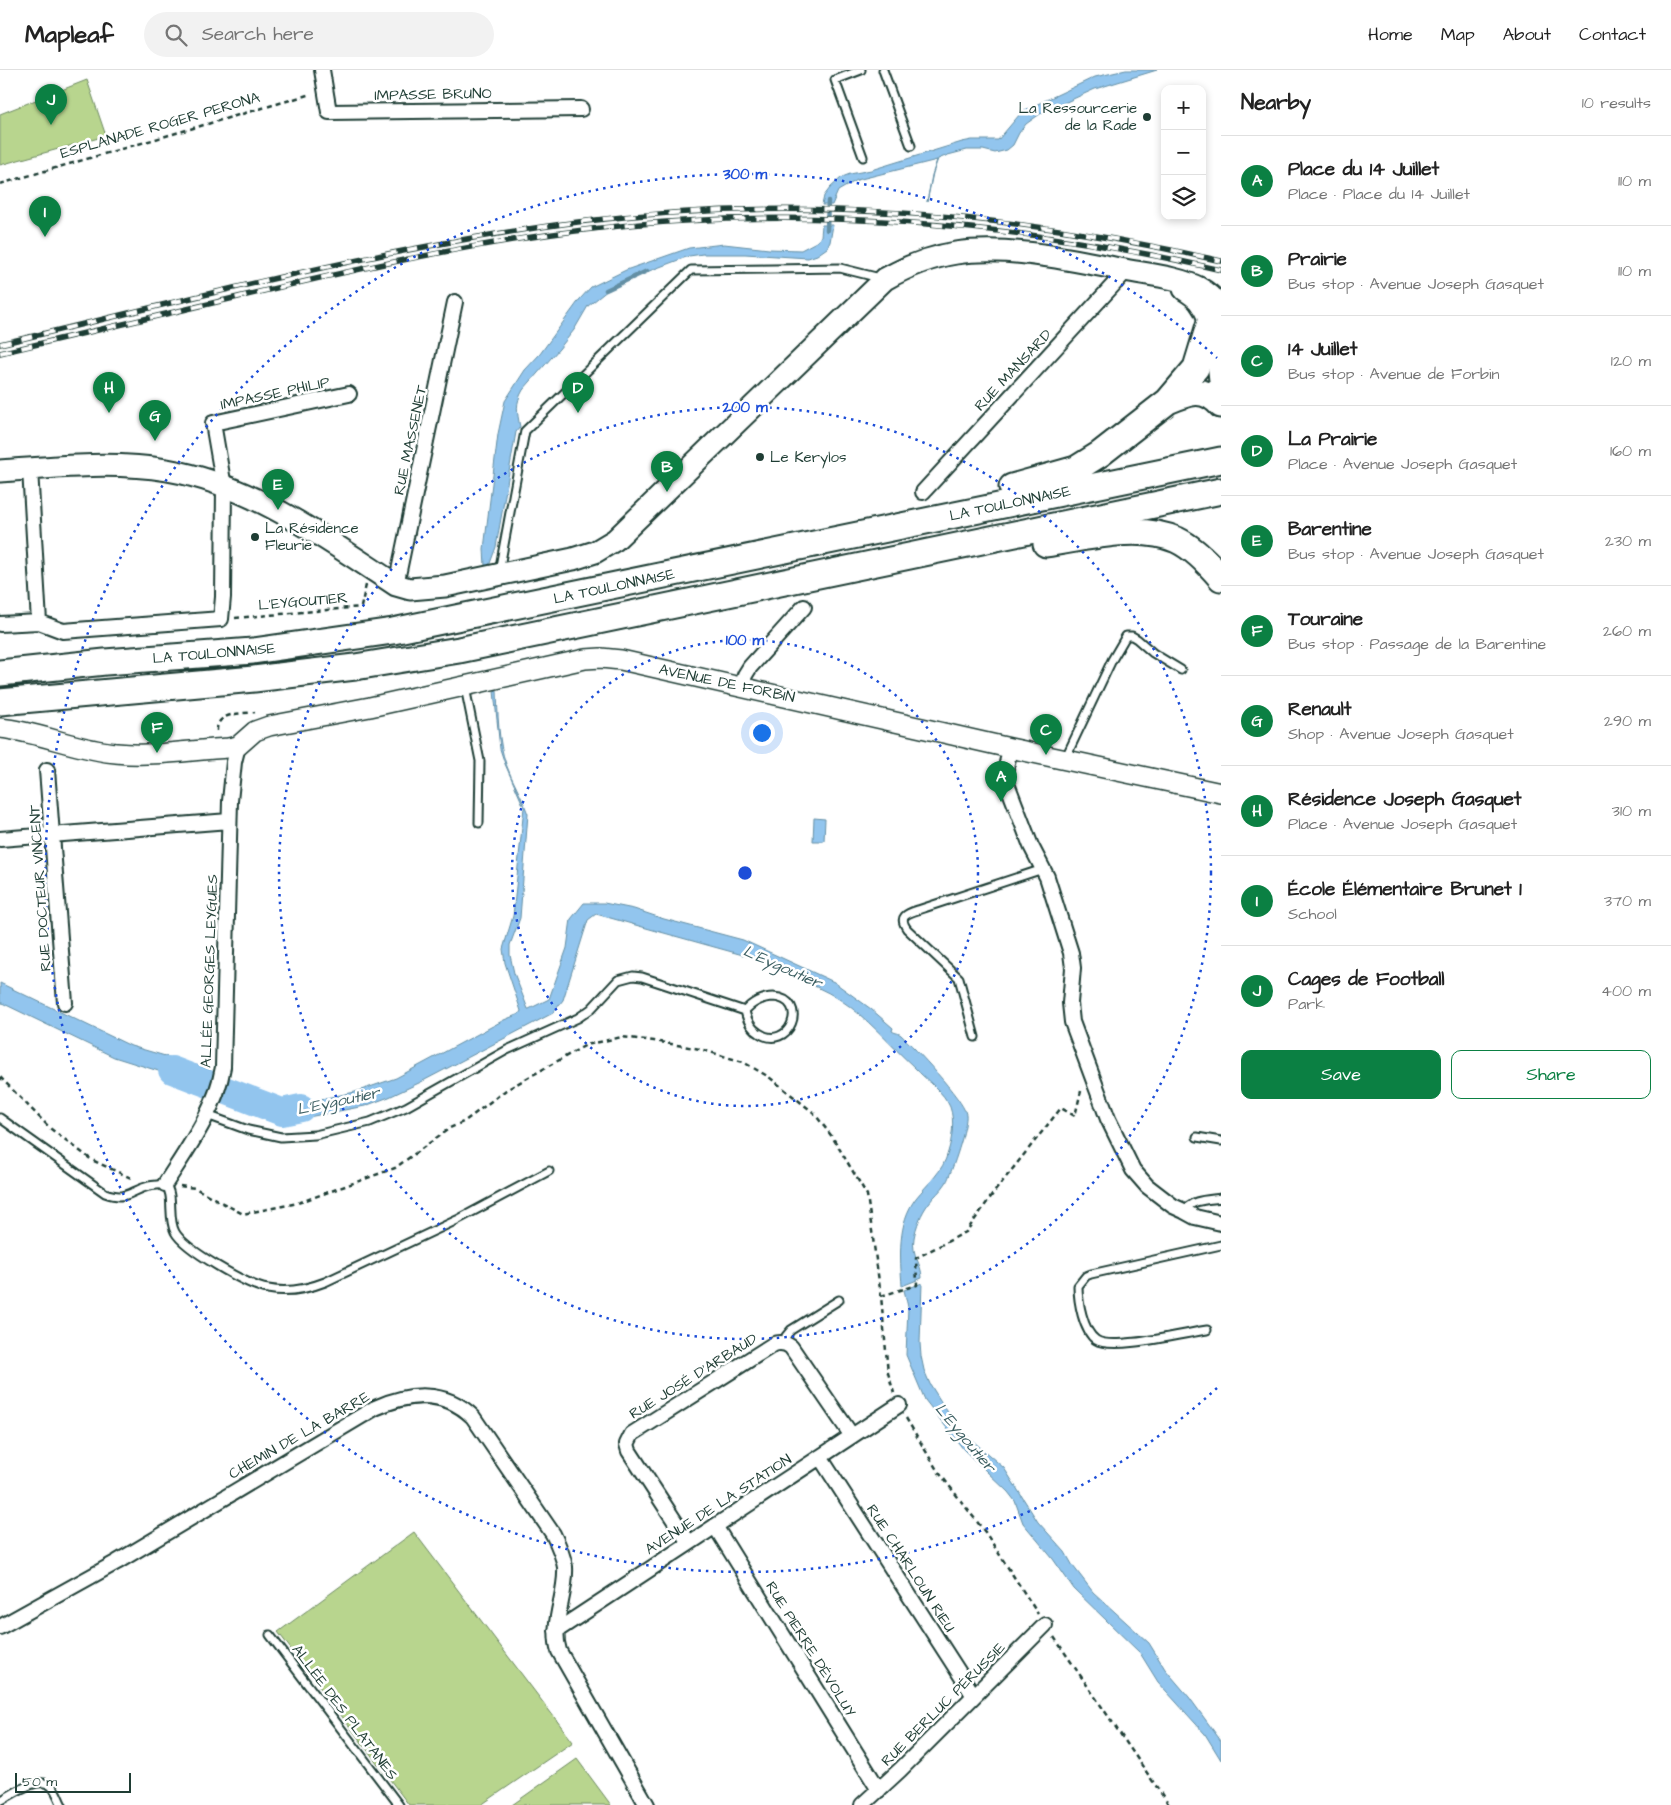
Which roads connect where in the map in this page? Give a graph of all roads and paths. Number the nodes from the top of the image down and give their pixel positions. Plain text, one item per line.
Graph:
1 (322, 70) edge
2 (860, 70) edge
3 (884, 70) edge
4 (326, 89) junction
5 (581, 109) dead end
6 (911, 146) dead end
7 (863, 157) dead end
8 (0, 184) edge
9 (1127, 270) junction
10 (885, 280) junction
11 (456, 302) dead end
12 (1217, 308) edge
13 (1221, 390) edge
14 (348, 394) dead end
15 (1168, 401) junction
16 (1221, 405) edge
17 (1221, 460) edge
18 (30, 469) junction
19 (0, 471) edge
20 (224, 487) junction
21 (1221, 491) edge
22 (923, 492) dead end
23 (748, 558) junction
24 (855, 568) junction
25 (499, 574) junction
26 (1221, 578) edge
27 (396, 585) junction
28 (373, 586) dead end
29 (804, 607) dead end
30 (221, 619) junction
31 (39, 622) junction
32 (0, 624) edge
33 (1181, 670) dead end
34 (0, 673) edge
35 (464, 686) junction
36 (742, 686) junction
37 (0, 702) edge
38 (0, 728) edge
39 (238, 746) junction
40 (1010, 748) junction
41 (1065, 760) junction
42 (47, 770) dead end
43 (1221, 793) edge
44 (229, 821) junction
45 (479, 823) dead end
46 (52, 835) junction
47 (0, 839) edge
48 (1044, 869) junction
49 (64, 1003) dead end
50 (745, 1011) junction
51 (975, 1037) dead end
52 (0, 1077) edge
53 (1088, 1096) dead end
54 (206, 1115) junction
55 (0, 1118) edge
56 (1197, 1137) dead end
57 (1221, 1141) edge
58 (548, 1171) dead end
59 (133, 1179) dead end
60 (165, 1184) junction
61 (182, 1186) dead end
62 (1221, 1198) edge
63 (1184, 1211) junction
64 (1221, 1223) edge
65 (1221, 1245) edge
66 (882, 1296) junction
67 (839, 1300) dead end
68 (1207, 1330) dead end
69 (785, 1344) junction
70 (899, 1405) junction
71 (852, 1436) junction
72 (820, 1457) junction
73 (715, 1526) junction
74 (689, 1543) junction
75 (1045, 1625) junction
76 (0, 1628) edge
77 (556, 1631) junction
78 (270, 1635) dead end
79 (974, 1696) junction
80 (879, 1790) junction
81 (0, 1801) edge
82 (62, 1805) edge
83 (399, 1805) edge
84 (647, 1805) edge
85 (862, 1805) edge
86 (1169, 1805) edge

1 - 4 street, IMPASSE BRUNO
2 - 7 lane
3 - 6 lane
4 - 5 street, IMPASSE BRUNO
4 - 8 path, ESPLANADE ROGER PERONA
9 - 10 main road
9 - 12 main road
9 - 22 street, RUE MANSARD
10 - 25 main road
10 - 25 lane
11 - 27 street, RUE MASSENET
12 - 13 main road
12 - 15 highway
14 - 20 street, IMPASSE PHILIP
15 - 16 highway
15 - 23 highway
17 - 23 highway, LA TOULONNAISE
18 - 19 main road
18 - 20 main road
18 - 31 street
20 - 27 main road
20 - 30 street
21 - 24 highway, LA TOULONNAISE
23 - 34 highway, LA TOULONNAISE
24 - 26 highway
24 - 37 highway, LA TOULONNAISE
25 - 27 main road
28 - 30 path, L'EYGOUTIER
29 - 36 street
30 - 31 street
31 - 32 street
33 - 41 lane
35 - 36 street, AVENUE DE FORBIN
35 - 39 street, AVENUE DE FORBIN
35 - 45 lane
36 - 40 street, AVENUE DE FORBIN
38 - 39 street
39 - 44 street, ALLÉE GEORGES LEYGUES
40 - 41 street, AVENUE DE FORBIN
40 - 48 street
41 - 43 street, AVENUE DE FORBIN
42 - 46 street, RUE DOCTEUR VINCENT
44 - 46 street
44 - 54 street, ALLÉE GEORGES LEYGUES
46 - 47 street
46 - 49 street, RUE DOCTEUR VINCENT
48 - 51 lane
48 - 63 street
50 - 50 lane
50 - 54 lane
52 - 59 path
53 - 66 path
54 - 60 street, ALLÉE GEORGES LEYGUES
55 - 60 lane
56 - 57 lane
58 - 60 lane
61 - 66 path
62 - 63 lane
63 - 64 street
65 - 68 lane
66 - 70 path
67 - 69 lane
69 - 71 street
69 - 74 street, RUE JOSÉ D'ARBAUD
70 - 71 street, AVENUE DE LA STATION
70 - 75 path
71 - 72 street, AVENUE DE LA STATION
72 - 73 street, AVENUE DE LA STATION
72 - 79 street, RUE CHARLOUN RIEU
73 - 74 street, AVENUE DE LA STATION
73 - 80 street, RUE PIERRE DÉVOLUY
74 - 77 street, AVENUE DE LA STATION
75 - 79 street, RUE BERLUC PÉRUSSIE
75 - 86 path
76 - 77 street, CHEMIN DE LA BARRE
77 - 84 street, CHEMIN DE LA BARRE
78 - 83 lane, ALLÉE DES PLATANES
79 - 80 street, RUE BERLUC PÉRUSSIE
80 - 85 street, RUE BERLUC PÉRUSSIE
81 - 82 lane

